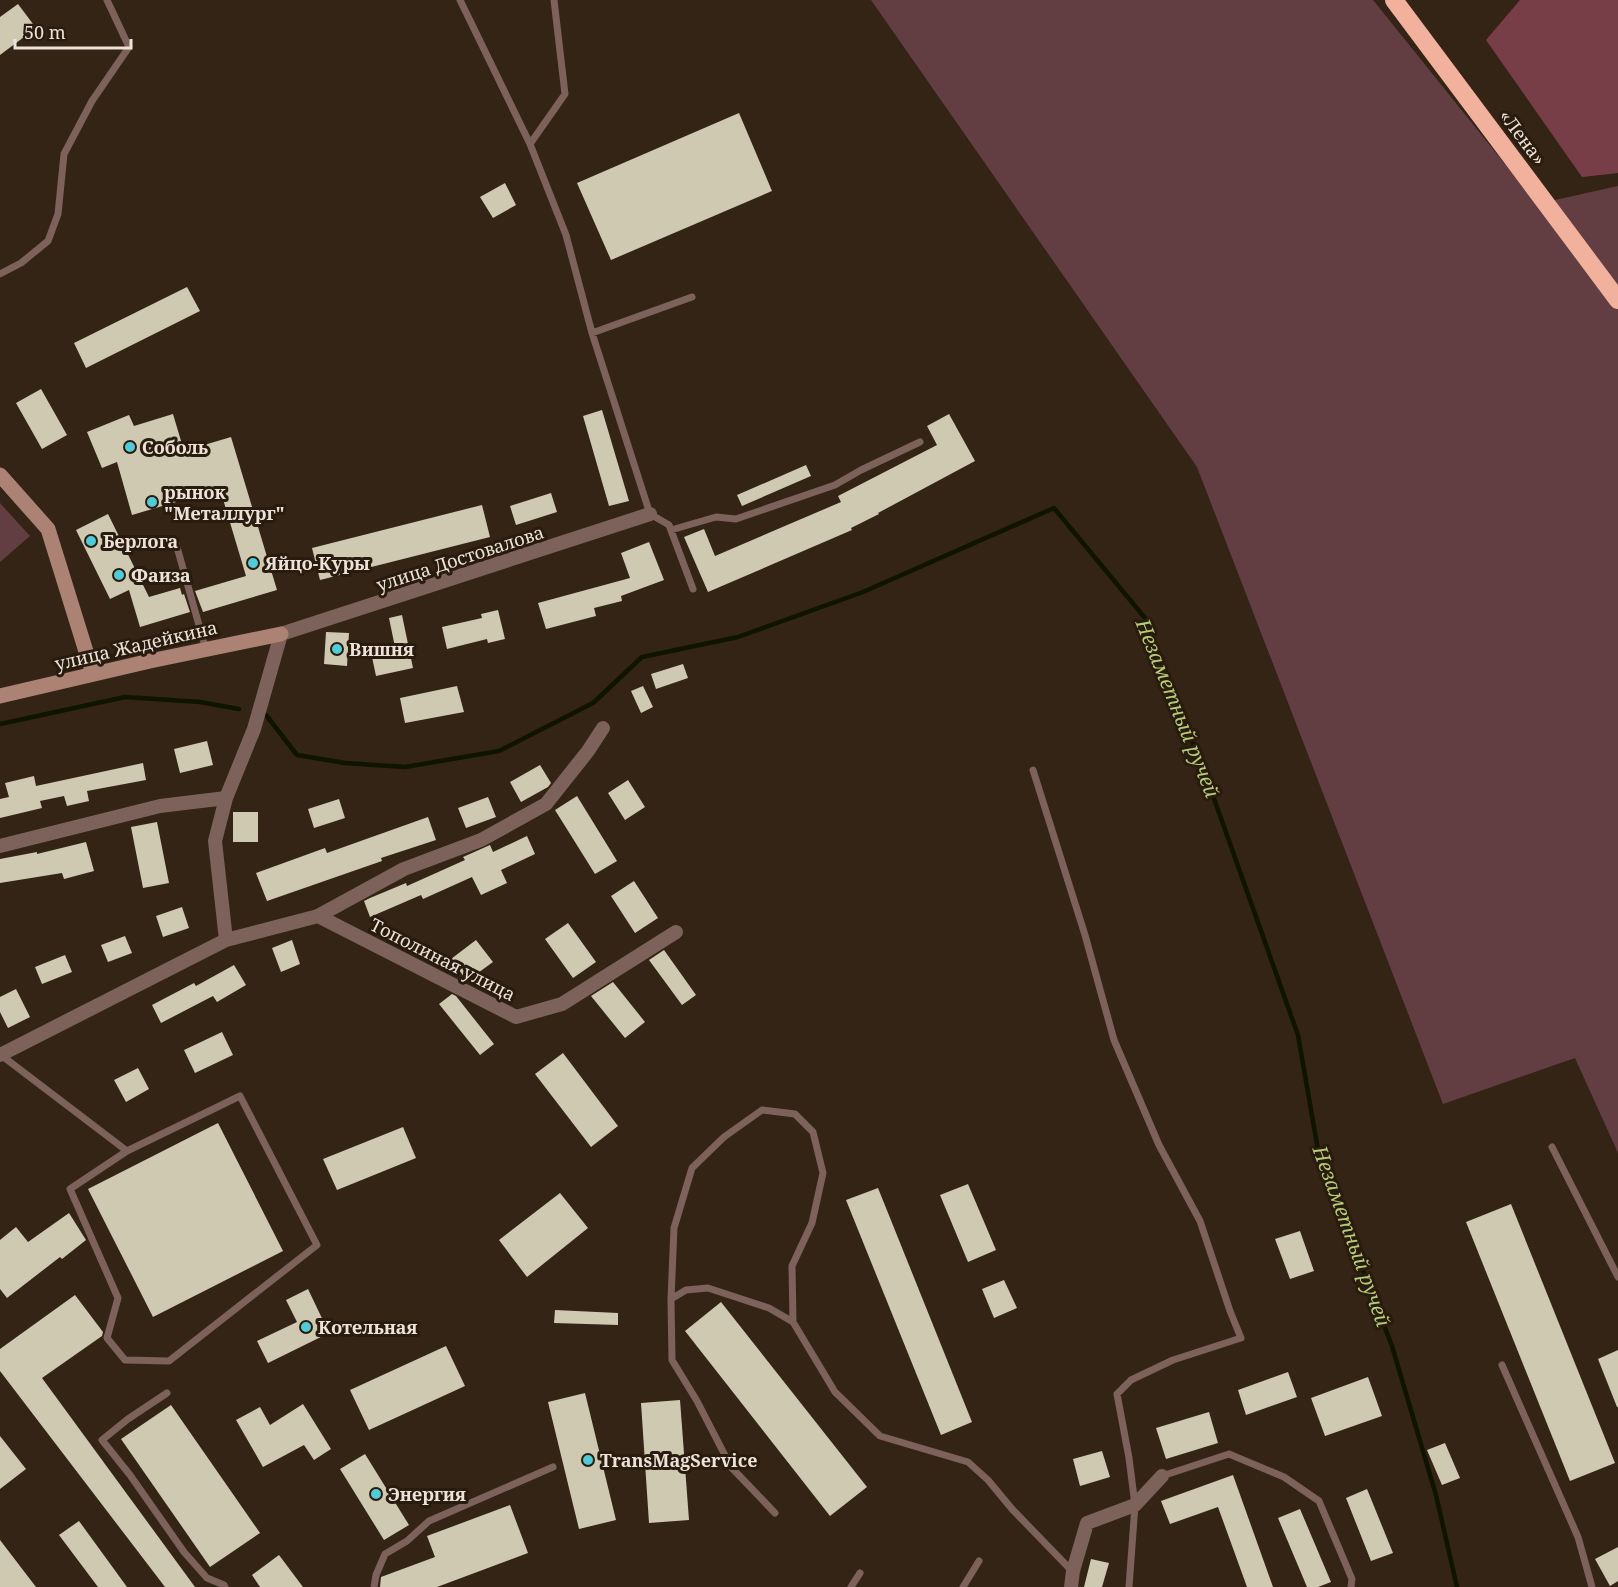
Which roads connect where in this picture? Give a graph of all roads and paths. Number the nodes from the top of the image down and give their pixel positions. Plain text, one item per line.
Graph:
1 (107, 0) edge
2 (460, 0) edge
3 (554, 0) edge
4 (1394, 0) edge
5 (530, 144) junction
6 (0, 274) edge
7 (692, 297) dead end
8 (1618, 300) edge
9 (592, 333) junction
10 (920, 442) dead end
11 (0, 475) edge
12 (650, 514) junction
13 (671, 530) junction
14 (175, 540) dead end
15 (693, 589) dead end
16 (281, 634) junction
17 (206, 650) junction
18 (93, 674) junction
19 (0, 696) edge
20 (603, 729) dead end
21 (1033, 770) dead end
22 (226, 798) junction
23 (0, 846) edge
24 (318, 916) junction
25 (676, 932) dead end
26 (226, 940) junction
27 (0, 1055) edge
28 (1552, 1147) dead end
29 (127, 1151) junction
30 (1618, 1277) edge
31 (671, 1299) junction
32 (793, 1322) junction
33 (1503, 1365) dead end
34 (167, 1393) dead end
35 (553, 1467) dead end
36 (1162, 1476) joint
37 (1135, 1505) junction
38 (775, 1513) dead end
39 (979, 1561) dead end
40 (1073, 1571) junction
41 (860, 1573) dead end
42 (225, 1587) edge
43 (374, 1587) edge
44 (851, 1587) edge
45 (963, 1587) edge
46 (1071, 1587) edge
47 (1129, 1587) edge
48 (1351, 1587) edge
49 (1592, 1587) edge

1 - 6 lane
2 - 5 lane
3 - 5 lane
4 - 8 highway, «Лена»
5 - 9 lane
7 - 9 lane
9 - 12 lane
10 - 13 lane
11 - 18 street
12 - 13 lane
12 - 16 street, улица Достовалова
13 - 15 lane
14 - 17 lane
16 - 17 street, улица Жадейкина
16 - 22 street
17 - 18 street, улица Жадейкина
18 - 19 street, улица Жадейкина
20 - 24 street, Тополиная улица
21 - 37 lane
22 - 23 street
22 - 26 street
24 - 25 street, Тополиная улица
24 - 26 street, Тополиная улица
26 - 27 street, Тополиная улица
27 - 29 lane
28 - 30 lane
29 - 29 lane
31 - 32 lane
31 - 32 lane
31 - 38 lane
32 - 40 lane
33 - 49 lane
34 - 42 lane
35 - 43 lane
36 - 37 street
36 - 48 lane
37 - 40 street
37 - 47 lane
39 - 45 lane
40 - 46 street
41 - 44 lane

